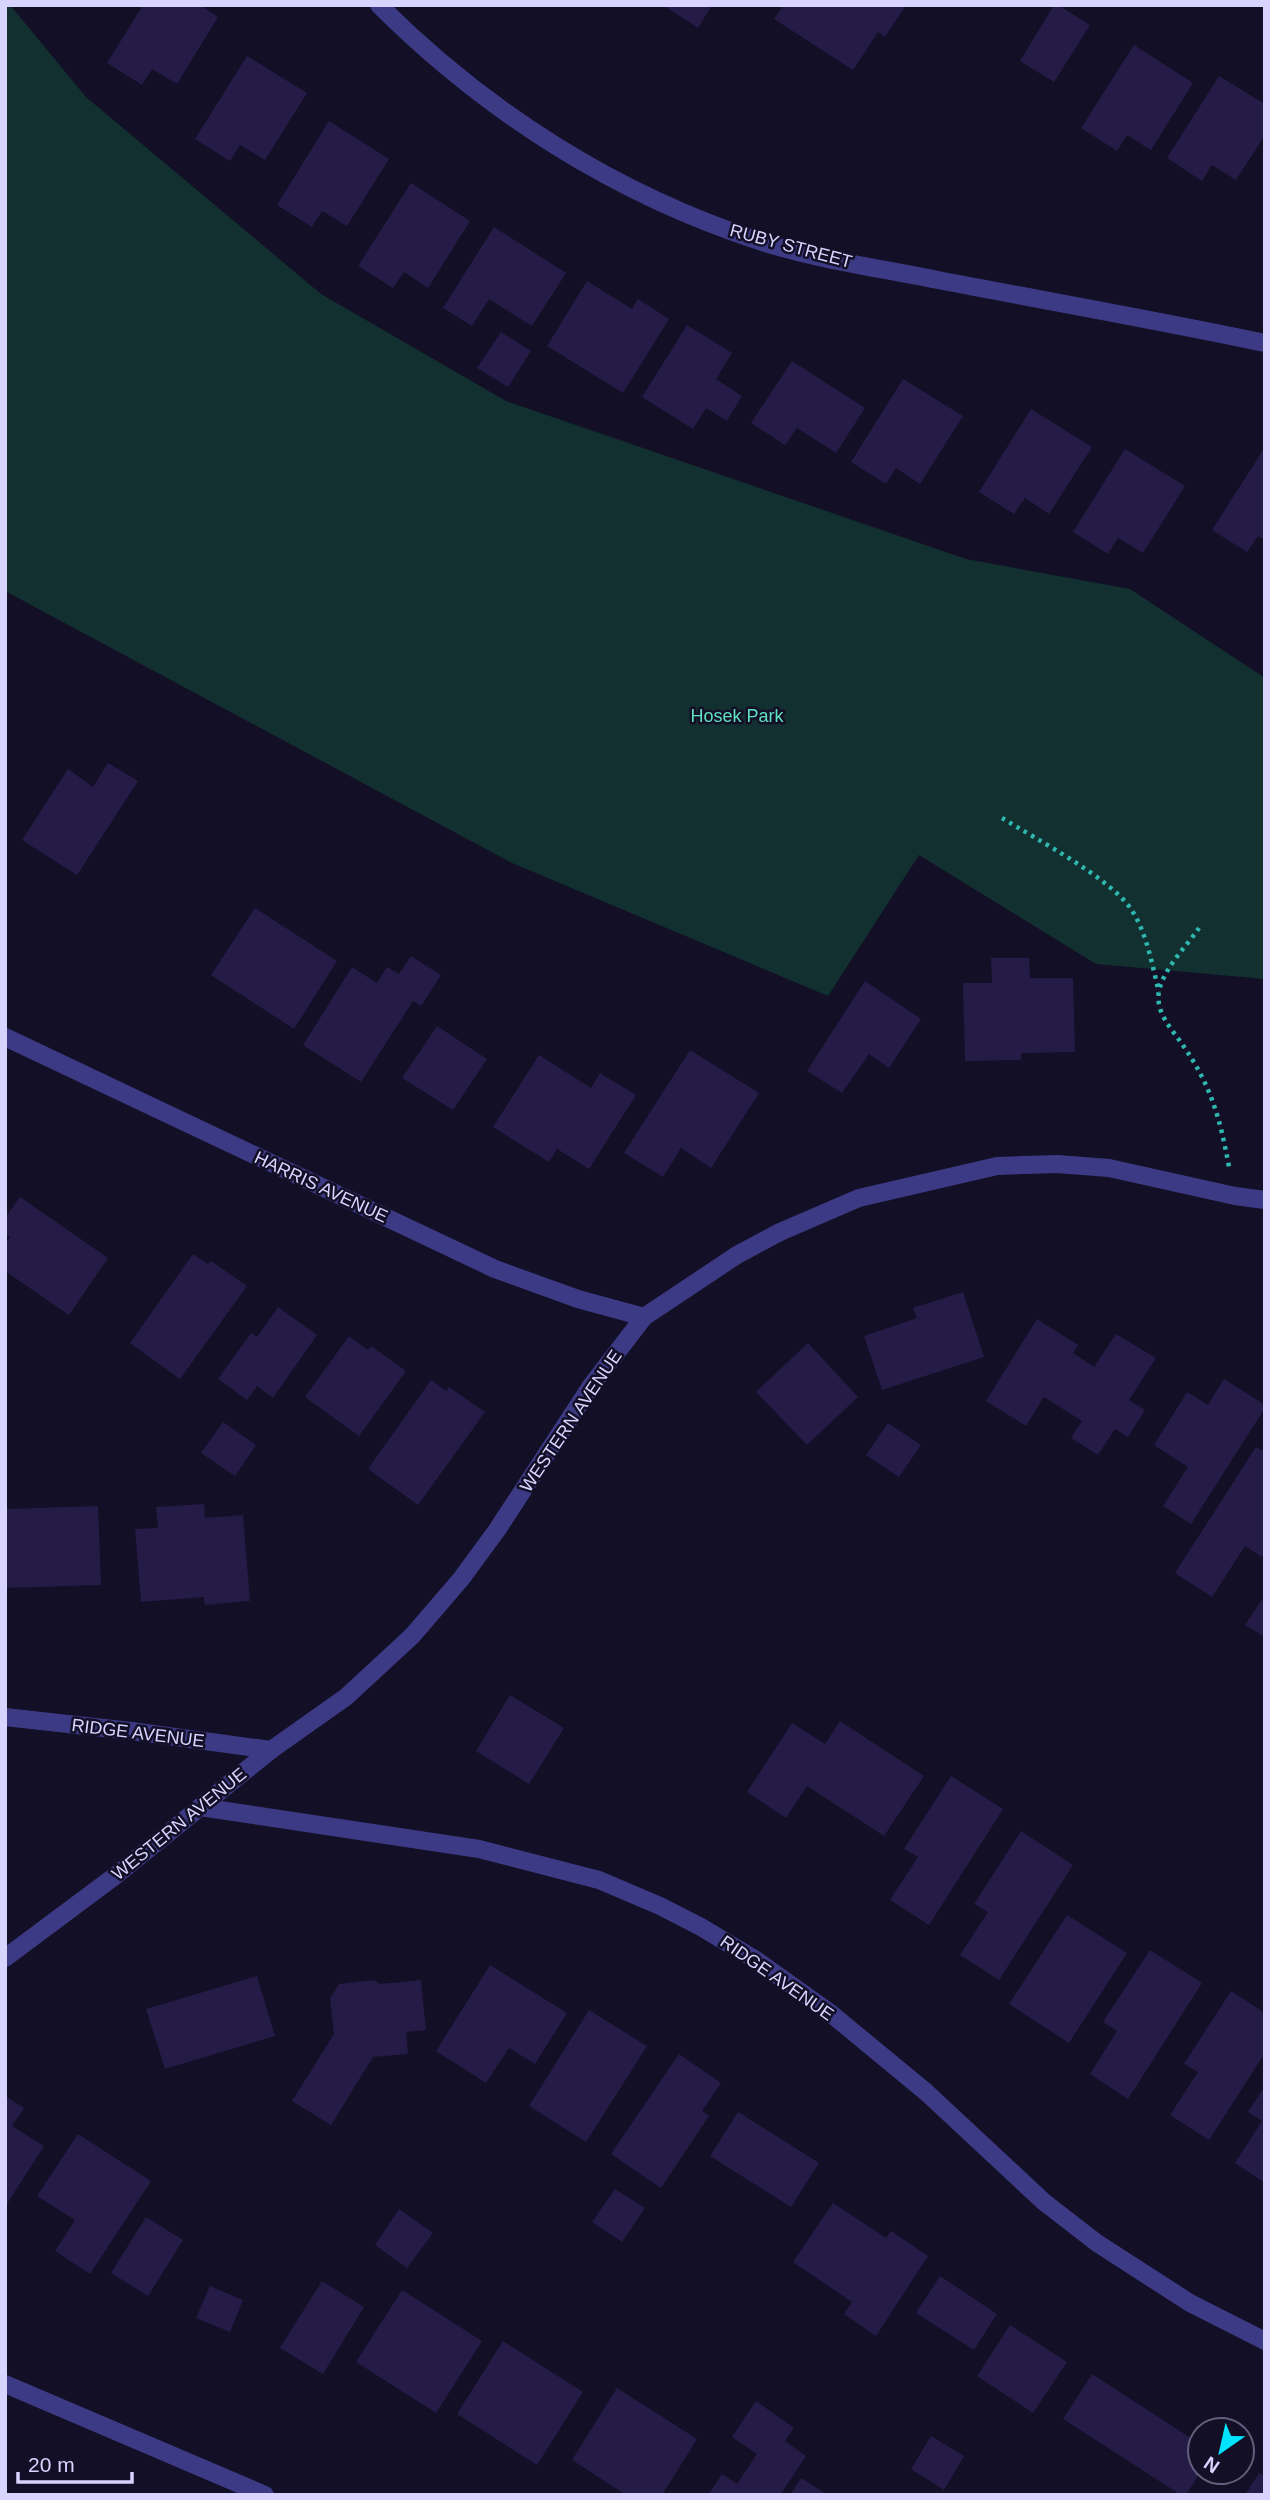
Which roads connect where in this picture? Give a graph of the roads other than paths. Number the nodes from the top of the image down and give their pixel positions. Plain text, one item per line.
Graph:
1 (379, 5) edge
2 (1265, 342) edge
3 (5, 1037) edge
4 (1265, 1200) edge
5 (644, 1317) junction
6 (5, 1717) edge
7 (271, 1750) junction
8 (200, 1807) junction
9 (5, 1958) edge
10 (1265, 2341) edge
11 (5, 2385) edge
12 (265, 2495) edge

1 - 2 street, RUBY STREET
3 - 5 street, HARRIS AVENUE
4 - 5 street, WESTERN AVENUE
5 - 7 street, WESTERN AVENUE
6 - 7 street, RIDGE AVENUE
7 - 8 street, WESTERN AVENUE
8 - 9 street, WESTERN AVENUE
8 - 10 street, RIDGE AVENUE
11 - 12 street

